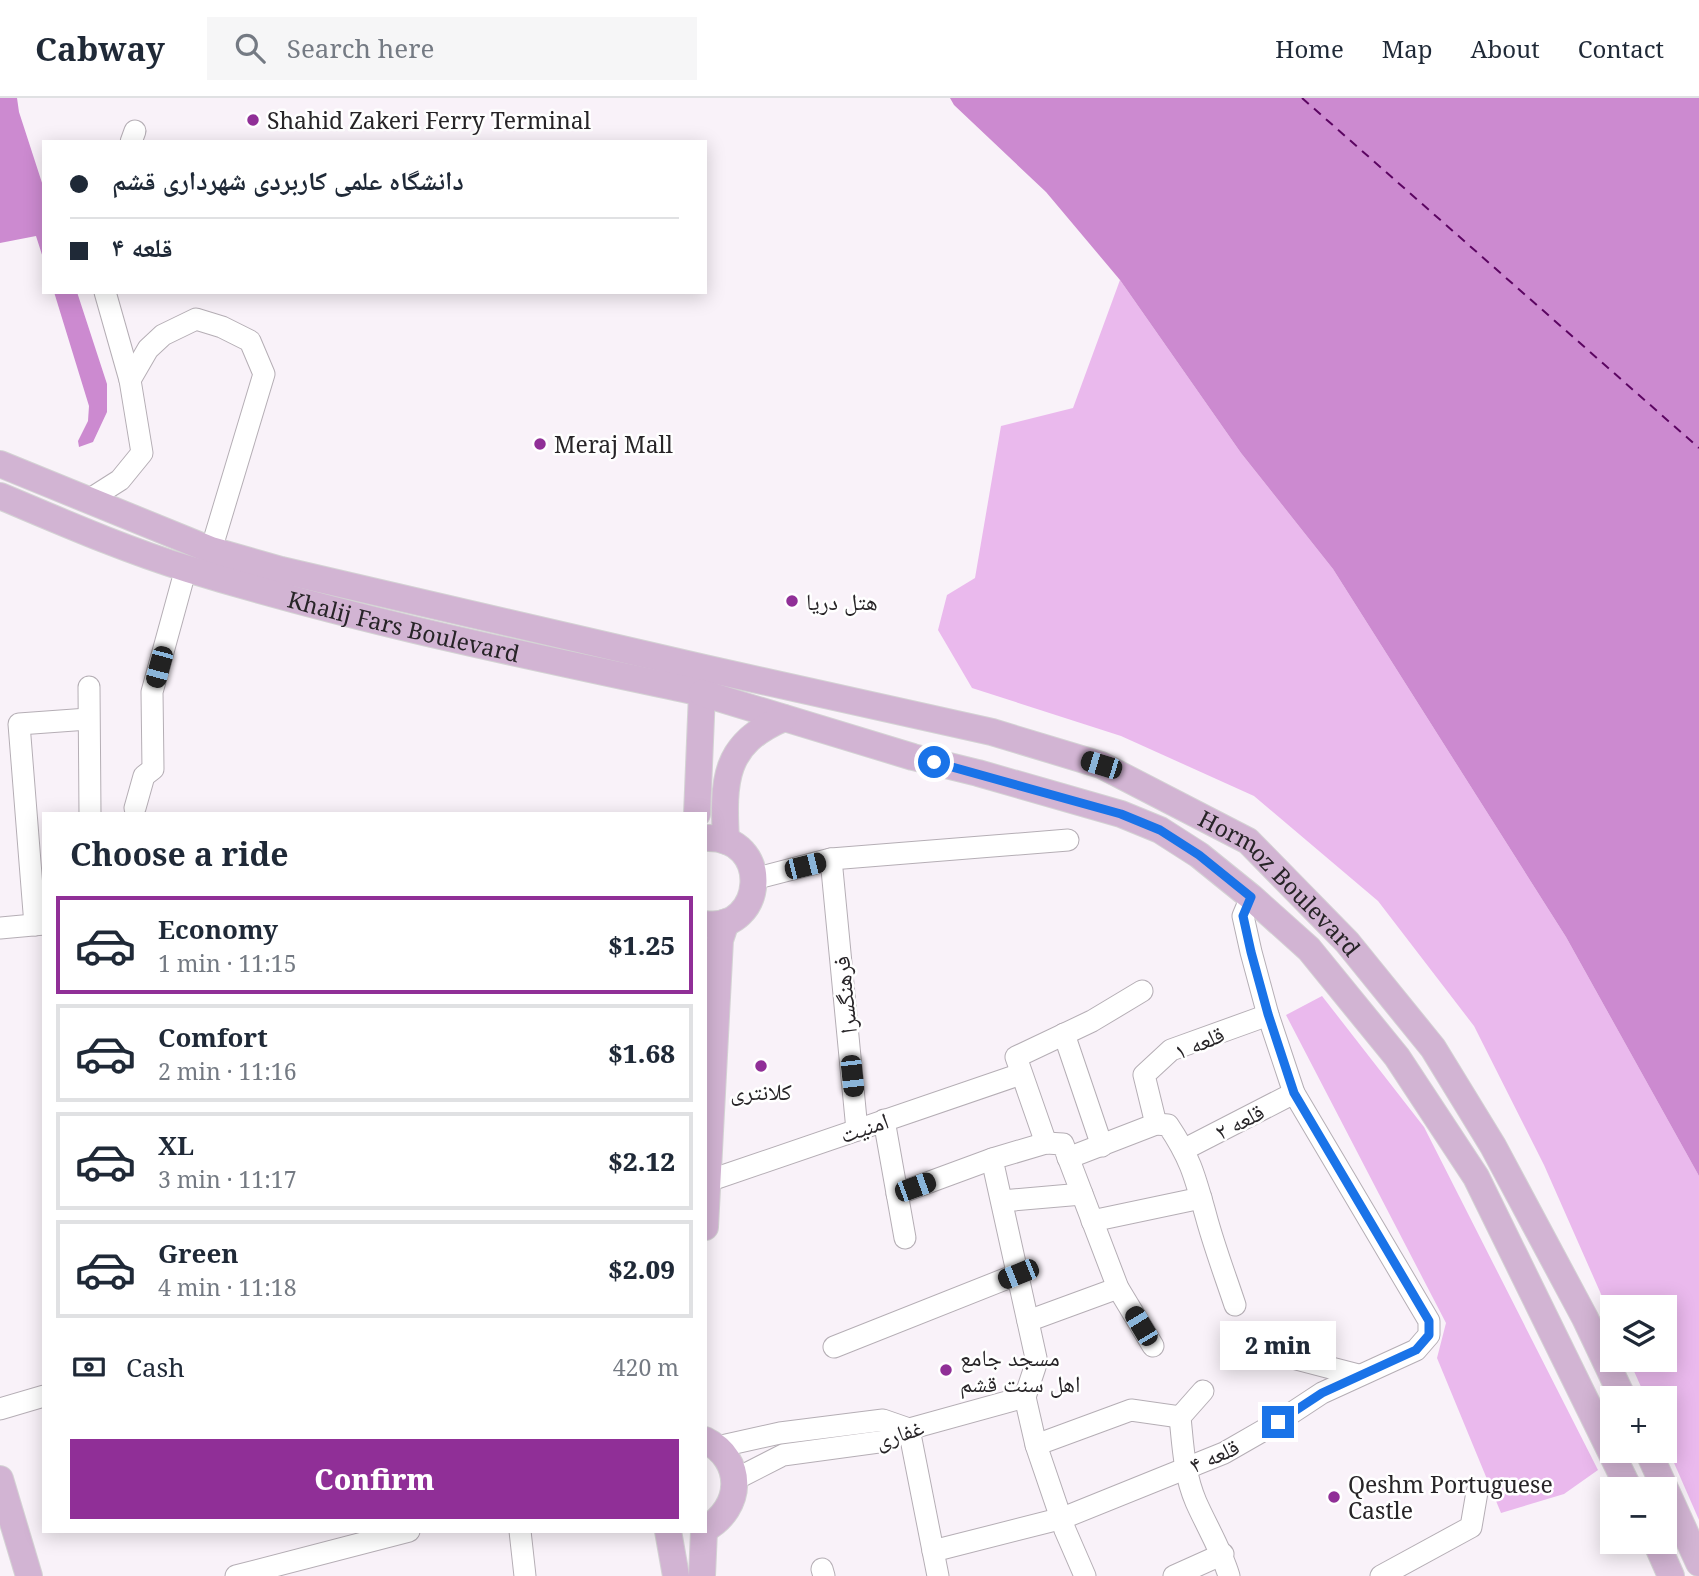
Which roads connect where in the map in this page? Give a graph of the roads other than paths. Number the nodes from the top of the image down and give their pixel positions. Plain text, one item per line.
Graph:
1 (105, 294) edge
2 (130, 380) junction
3 (0, 464) edge
4 (0, 496) edge
5 (87, 501) junction
6 (211, 550) junction
7 (186, 568) junction
8 (703, 681) junction
9 (89, 687) dead end
10 (924, 716) junction
11 (784, 718) junction
12 (88, 719) junction
13 (992, 732) junction
14 (913, 757) junction
15 (978, 773) junction
16 (135, 808) dead end
17 (90, 812) edge
18 (697, 812) edge
19 (716, 839) edge
20 (1068, 840) dead end
21 (36, 852) edge
22 (831, 859) junction
23 (754, 879) junction
24 (1251, 897) junction
25 (716, 923) edge
26 (40, 925) edge
27 (0, 928) edge
28 (1142, 991) dead end
29 (1268, 1014) junction
30 (1065, 1034) junction
31 (1021, 1074) junction
32 (1294, 1093) junction
33 (884, 1120) junction
34 (1156, 1124) junction
35 (857, 1130) junction
36 (1046, 1143) junction
37 (1102, 1146) junction
38 (1185, 1149) junction
39 (1068, 1158) junction
40 (992, 1159) junction
41 (708, 1181) junction
42 (897, 1194) junction
43 (1082, 1194) junction
44 (707, 1196) edge
45 (1201, 1198) junction
46 (1002, 1201) junction
47 (1092, 1221) junction
48 (905, 1238) dead end
49 (1018, 1274) junction
50 (1118, 1288) junction
51 (1235, 1305) dead end
52 (1028, 1321) junction
53 (1153, 1346) dead end
54 (834, 1347) dead end
55 (1254, 1348) dead end
56 (1358, 1375) junction
57 (1617, 1386) edge
58 (1203, 1391) dead end
59 (42, 1397) edge
60 (1026, 1397) junction
61 (0, 1409) edge
62 (1180, 1417) junction
63 (909, 1429) junction
64 (709, 1441) edge
65 (1035, 1445) junction
66 (1653, 1463) edge
67 (1185, 1468) junction
68 (1623, 1477) edge
69 (0, 1479) edge
70 (734, 1479) junction
71 (1476, 1492) dead end
72 (1063, 1518) junction
73 (707, 1528) edge
74 (401, 1533) edge
75 (520, 1533) edge
76 (668, 1533) edge
77 (705, 1533) edge
78 (933, 1550) junction
79 (1223, 1554) junction
80 (1661, 1554) edge
81 (1699, 1563) edge
82 (29, 1576) edge
83 (236, 1576) edge
84 (525, 1576) edge
85 (676, 1576) edge
86 (702, 1576) edge
87 (938, 1576) edge
88 (1085, 1576) edge
89 (1174, 1576) edge
90 (1229, 1576) edge
91 (1381, 1576) edge
92 (1671, 1576) edge

1 - 2 street
2 - 5 street
2 - 6 street
3 - 5 main road, Khalij Fars Boulevard
4 - 7 main road, Khalij Fars Boulevard
5 - 6 main road, Khalij Fars Boulevard
6 - 8 main road, Khalij Fars Boulevard
7 - 8 main road, Khalij Fars Boulevard
7 - 16 street
8 - 10 main road, Hormoz Boulevard
8 - 11 main road, Hormoz Boulevard
8 - 18 main road
9 - 12 street
10 - 13 main road, Hormoz Boulevard
10 - 14 main road
11 - 14 main road, Hormoz Boulevard
11 - 19 main road
12 - 17 street
12 - 21 street
13 - 15 main road
13 - 57 main road, Hormoz Boulevard
14 - 15 main road, Hormoz Boulevard
15 - 24 main road, Hormoz Boulevard
19 - 23 main road
20 - 22 street
21 - 26 street
22 - 23 street
22 - 35 street, فرهنگسرا
23 - 25 main road
24 - 29 street
24 - 68 main road, Hormoz Boulevard
25 - 41 main road
26 - 27 street
28 - 30 street
29 - 32 street
29 - 34 street, قلعه ۱
30 - 31 street
30 - 37 street
31 - 33 street, امنیت
31 - 36 street
32 - 38 street, قلعه ۲
32 - 56 street, قلعه ۴
33 - 35 street, امنیت
33 - 42 street
34 - 37 street
34 - 38 street
35 - 41 street, امنیت
36 - 39 street
36 - 40 street
37 - 39 street
38 - 45 street
39 - 43 street
40 - 42 street
40 - 46 street
41 - 44 main road
42 - 48 street
43 - 46 street
43 - 47 street
45 - 47 street
45 - 51 street
46 - 49 street
47 - 50 street
49 - 52 street
49 - 54 street
50 - 52 street
50 - 53 street
52 - 60 street
55 - 56 street
56 - 67 street, قلعه ۴
58 - 62 street
59 - 61 street
60 - 63 street, غفاری
60 - 65 street
62 - 65 street
62 - 67 street
63 - 64 street
63 - 70 street, غفاری
63 - 78 street
64 - 70 main road
65 - 72 street
66 - 81 main road
67 - 72 street, قلعه ۴
67 - 79 street
69 - 82 main road
70 - 73 main road
71 - 91 street
72 - 78 street, قلعه ۴
72 - 88 street
74 - 83 street
75 - 84 street
76 - 85 main road
77 - 86 main road
78 - 87 street
79 - 89 street
79 - 90 street
80 - 92 main road

